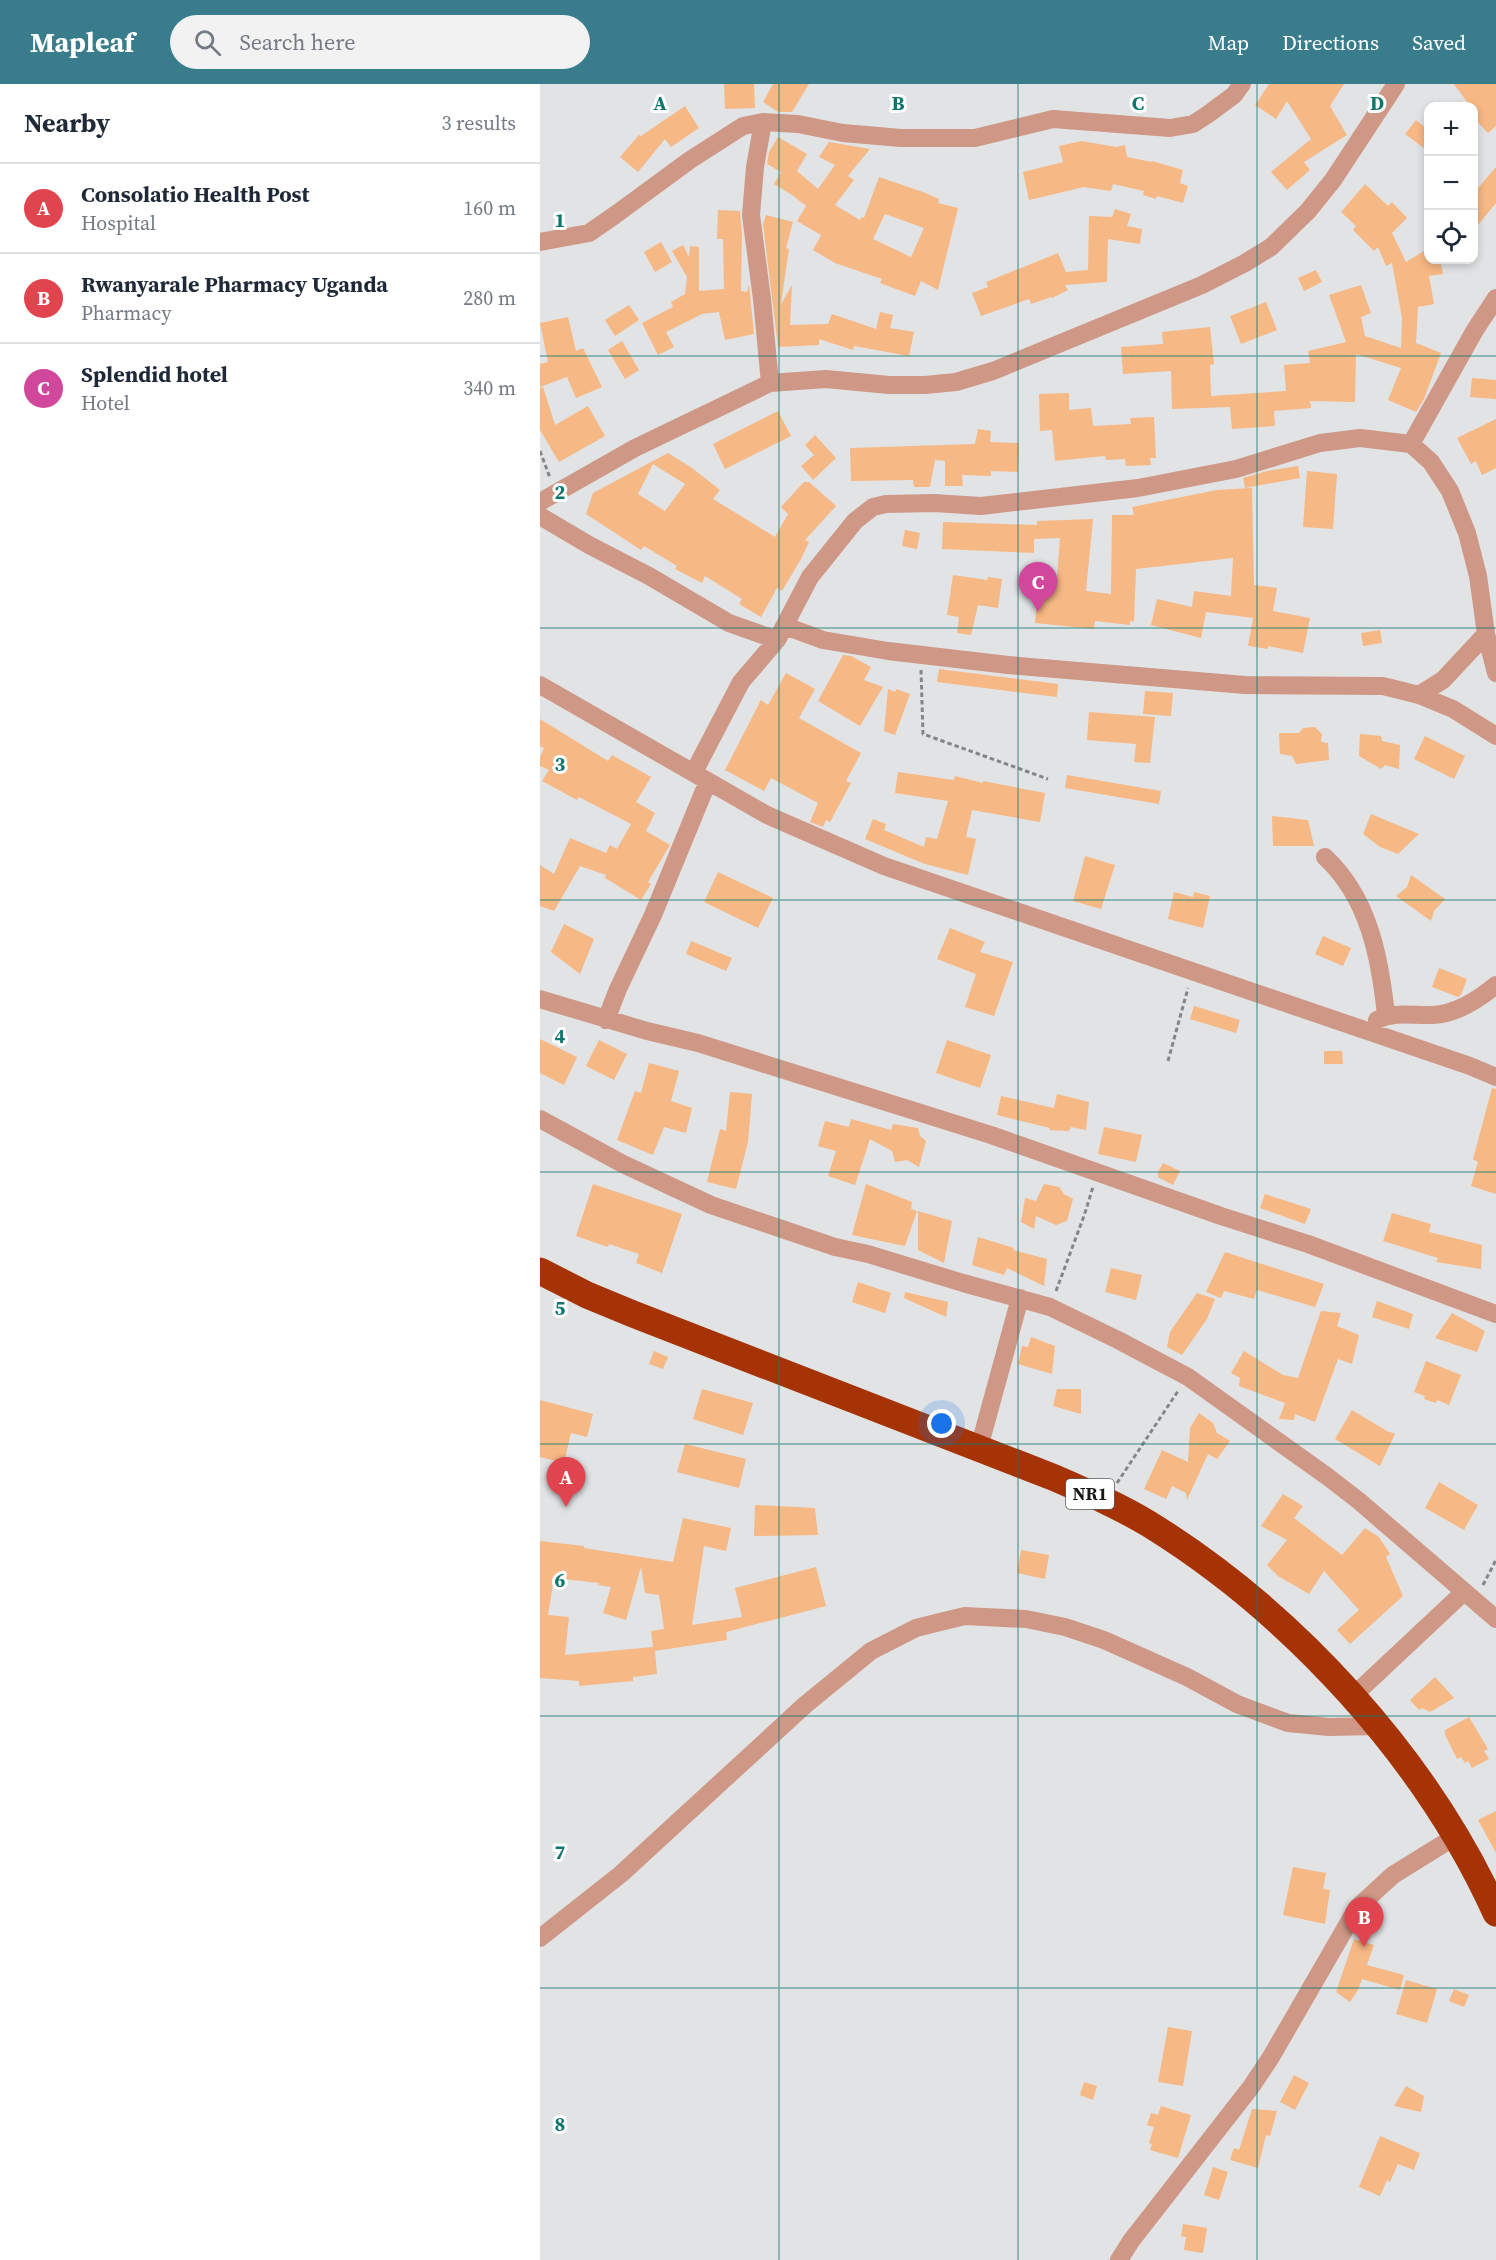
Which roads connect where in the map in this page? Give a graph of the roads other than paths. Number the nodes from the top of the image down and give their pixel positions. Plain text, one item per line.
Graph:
1 (1242, 84) edge
2 (1396, 84) edge
3 (763, 122) junction
4 (540, 242) edge
5 (1496, 298) edge
6 (770, 383) junction
7 (1411, 444) junction
8 (548, 497) edge
9 (540, 516) edge
10 (781, 633) junction
11 (1486, 634) junction
12 (1496, 673) edge
13 (540, 685) edge
14 (1419, 695) junction
15 (1496, 736) edge
16 (701, 777) junction
17 (1325, 857) dead end
18 (1496, 985) edge
19 (540, 999) edge
20 (1386, 1016) junction
21 (606, 1020) junction
22 (1360, 1030) junction
23 (1496, 1077) edge
24 (540, 1119) edge
25 (540, 1271) edge
26 (1020, 1298) junction
27 (1496, 1314) edge
28 (979, 1448) junction
29 (1469, 1597) junction
30 (1496, 1619) edge
31 (1352, 1696) junction
32 (1378, 1726) junction
33 (1456, 1836) junction
34 (1496, 1913) edge
35 (540, 1938) edge
36 (1119, 2260) edge

1 - 3 street
2 - 6 street
3 - 4 street
3 - 6 street
5 - 7 street
6 - 8 street
7 - 10 street
7 - 11 street
9 - 10 street
10 - 14 street
10 - 16 street
11 - 12 street
11 - 14 street
13 - 16 street
14 - 15 street
16 - 21 street
16 - 22 street
17 - 20 street
18 - 20 street
19 - 21 street
20 - 22 street
21 - 27 street
22 - 23 street
24 - 26 street
25 - 28 highway, NR1
26 - 28 street
26 - 29 street
28 - 31 highway, NR1
29 - 30 street
29 - 31 street
31 - 32 highway, NR1
32 - 33 highway, NR1
32 - 35 street
33 - 34 highway, NR1
33 - 36 street

